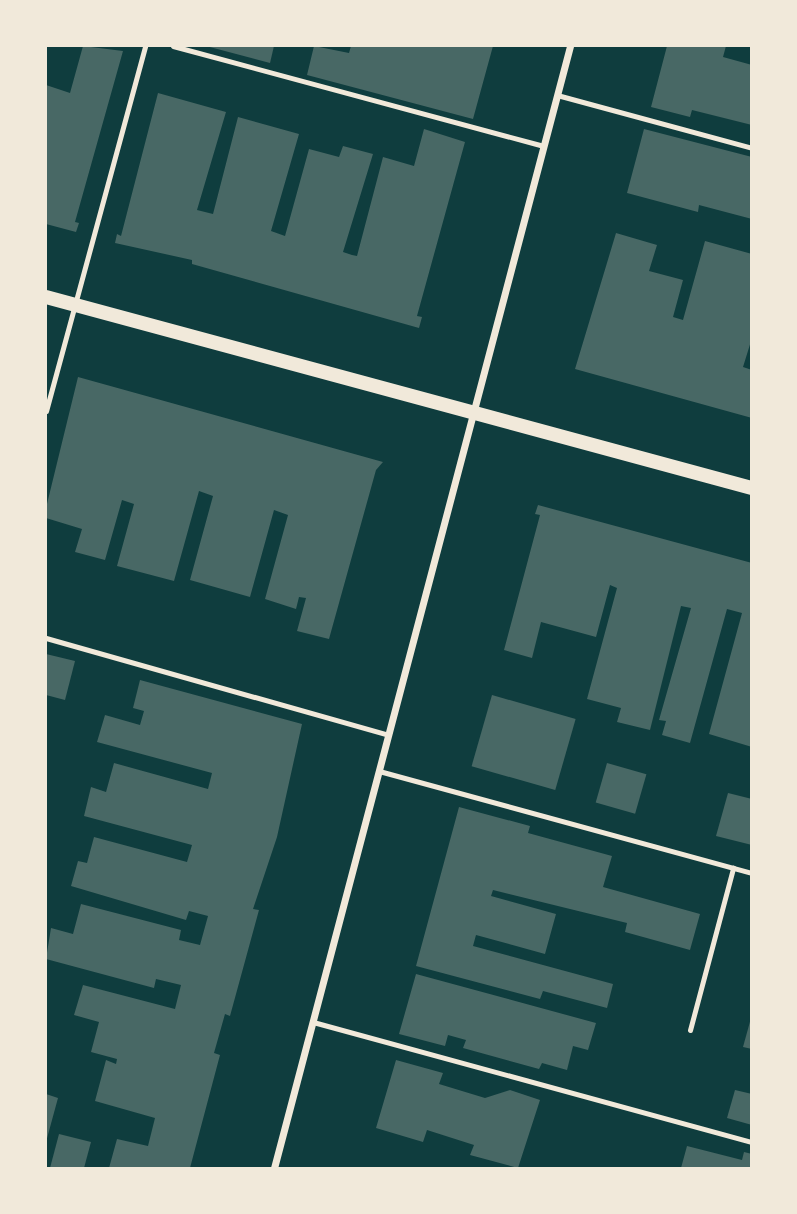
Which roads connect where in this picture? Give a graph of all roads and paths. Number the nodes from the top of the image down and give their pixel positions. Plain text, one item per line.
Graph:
1 (145, 46) edge
2 (173, 46) edge
3 (570, 46) edge
4 (557, 94) junction
5 (544, 146) junction
6 (751, 148) edge
7 (46, 297) edge
8 (75, 305) junction
9 (46, 411) edge
10 (474, 413) junction
11 (751, 488) edge
12 (46, 638) edge
13 (389, 735) junction
14 (379, 771) junction
15 (733, 868) junction
16 (751, 873) edge
17 (313, 1022) junction
18 (690, 1030) dead end
19 (751, 1142) edge
20 (274, 1168) edge

1 - 8 lane
2 - 5 lane
3 - 4 street
4 - 5 street
4 - 6 lane
5 - 10 street
7 - 8 main road
8 - 9 lane
8 - 10 main road
10 - 11 main road
10 - 13 street
12 - 13 lane
13 - 14 street
14 - 15 lane
14 - 17 street
15 - 16 lane
15 - 18 lane
17 - 19 lane
17 - 20 street

